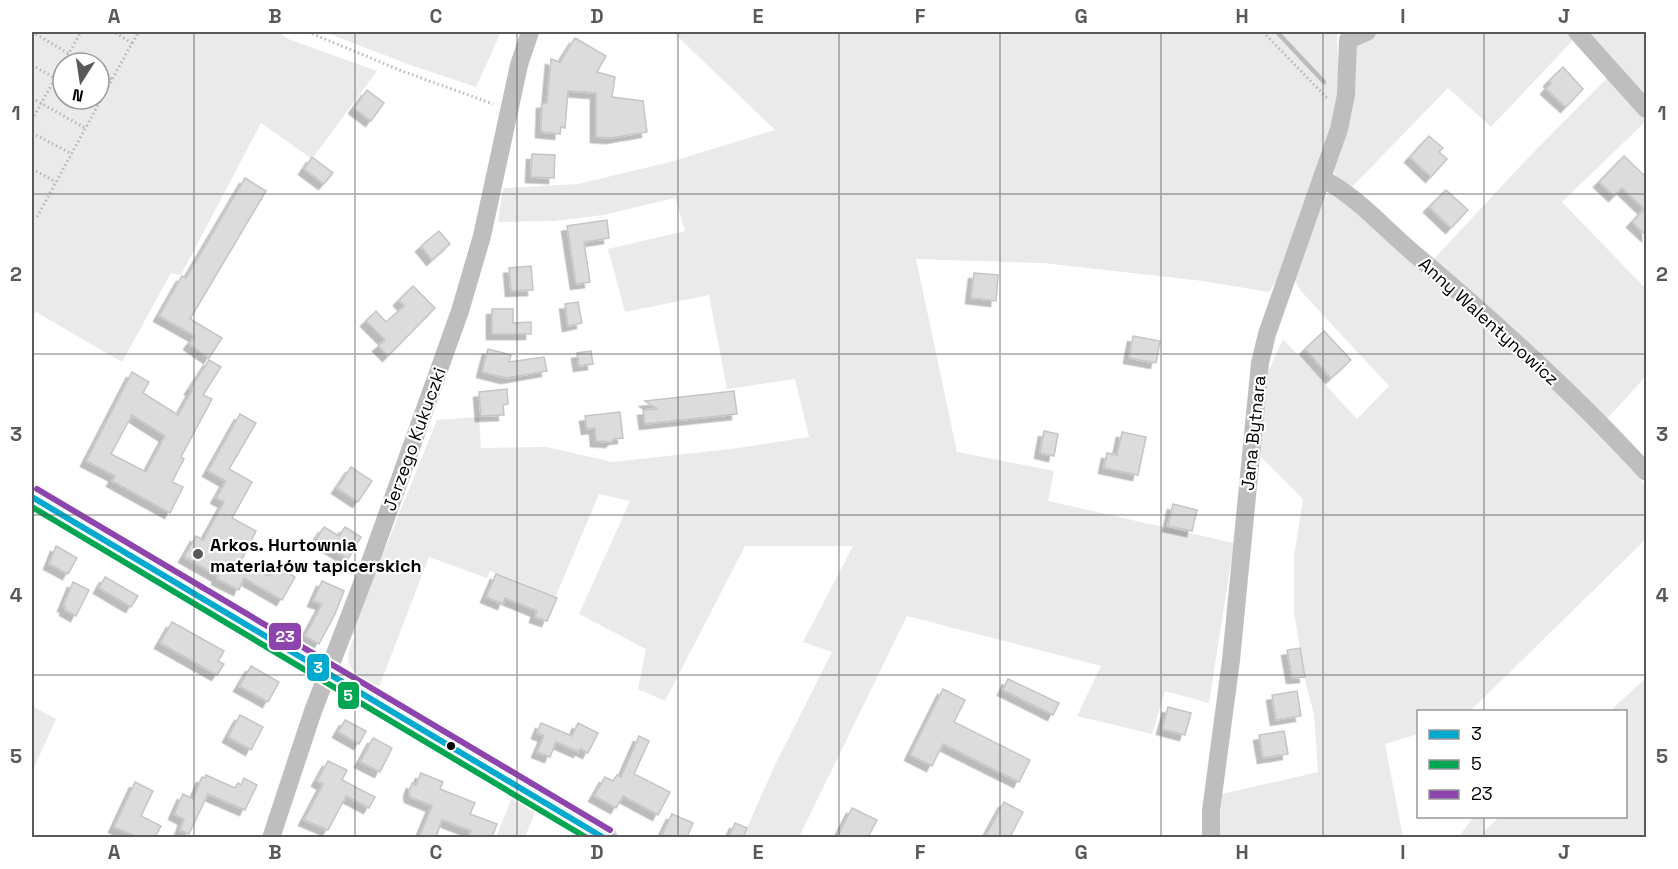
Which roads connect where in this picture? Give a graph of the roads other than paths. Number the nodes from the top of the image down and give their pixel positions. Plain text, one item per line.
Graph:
1 (530, 32) edge
2 (1367, 32) edge
3 (1577, 32) edge
4 (1647, 110) edge
5 (1323, 179) junction
6 (1647, 472) edge
7 (32, 498) edge
8 (328, 674) junction
9 (271, 837) edge
10 (604, 837) edge
11 (1211, 837) edge

1 - 8 street, Jerzego Kukuczki
2 - 5 street, Jana Bytnara
3 - 4 street
5 - 6 street, Anny Walentynowicz
5 - 11 street, Jana Bytnara
7 - 8 main road
8 - 9 street, Jerzego Kukuczki
8 - 10 main road

